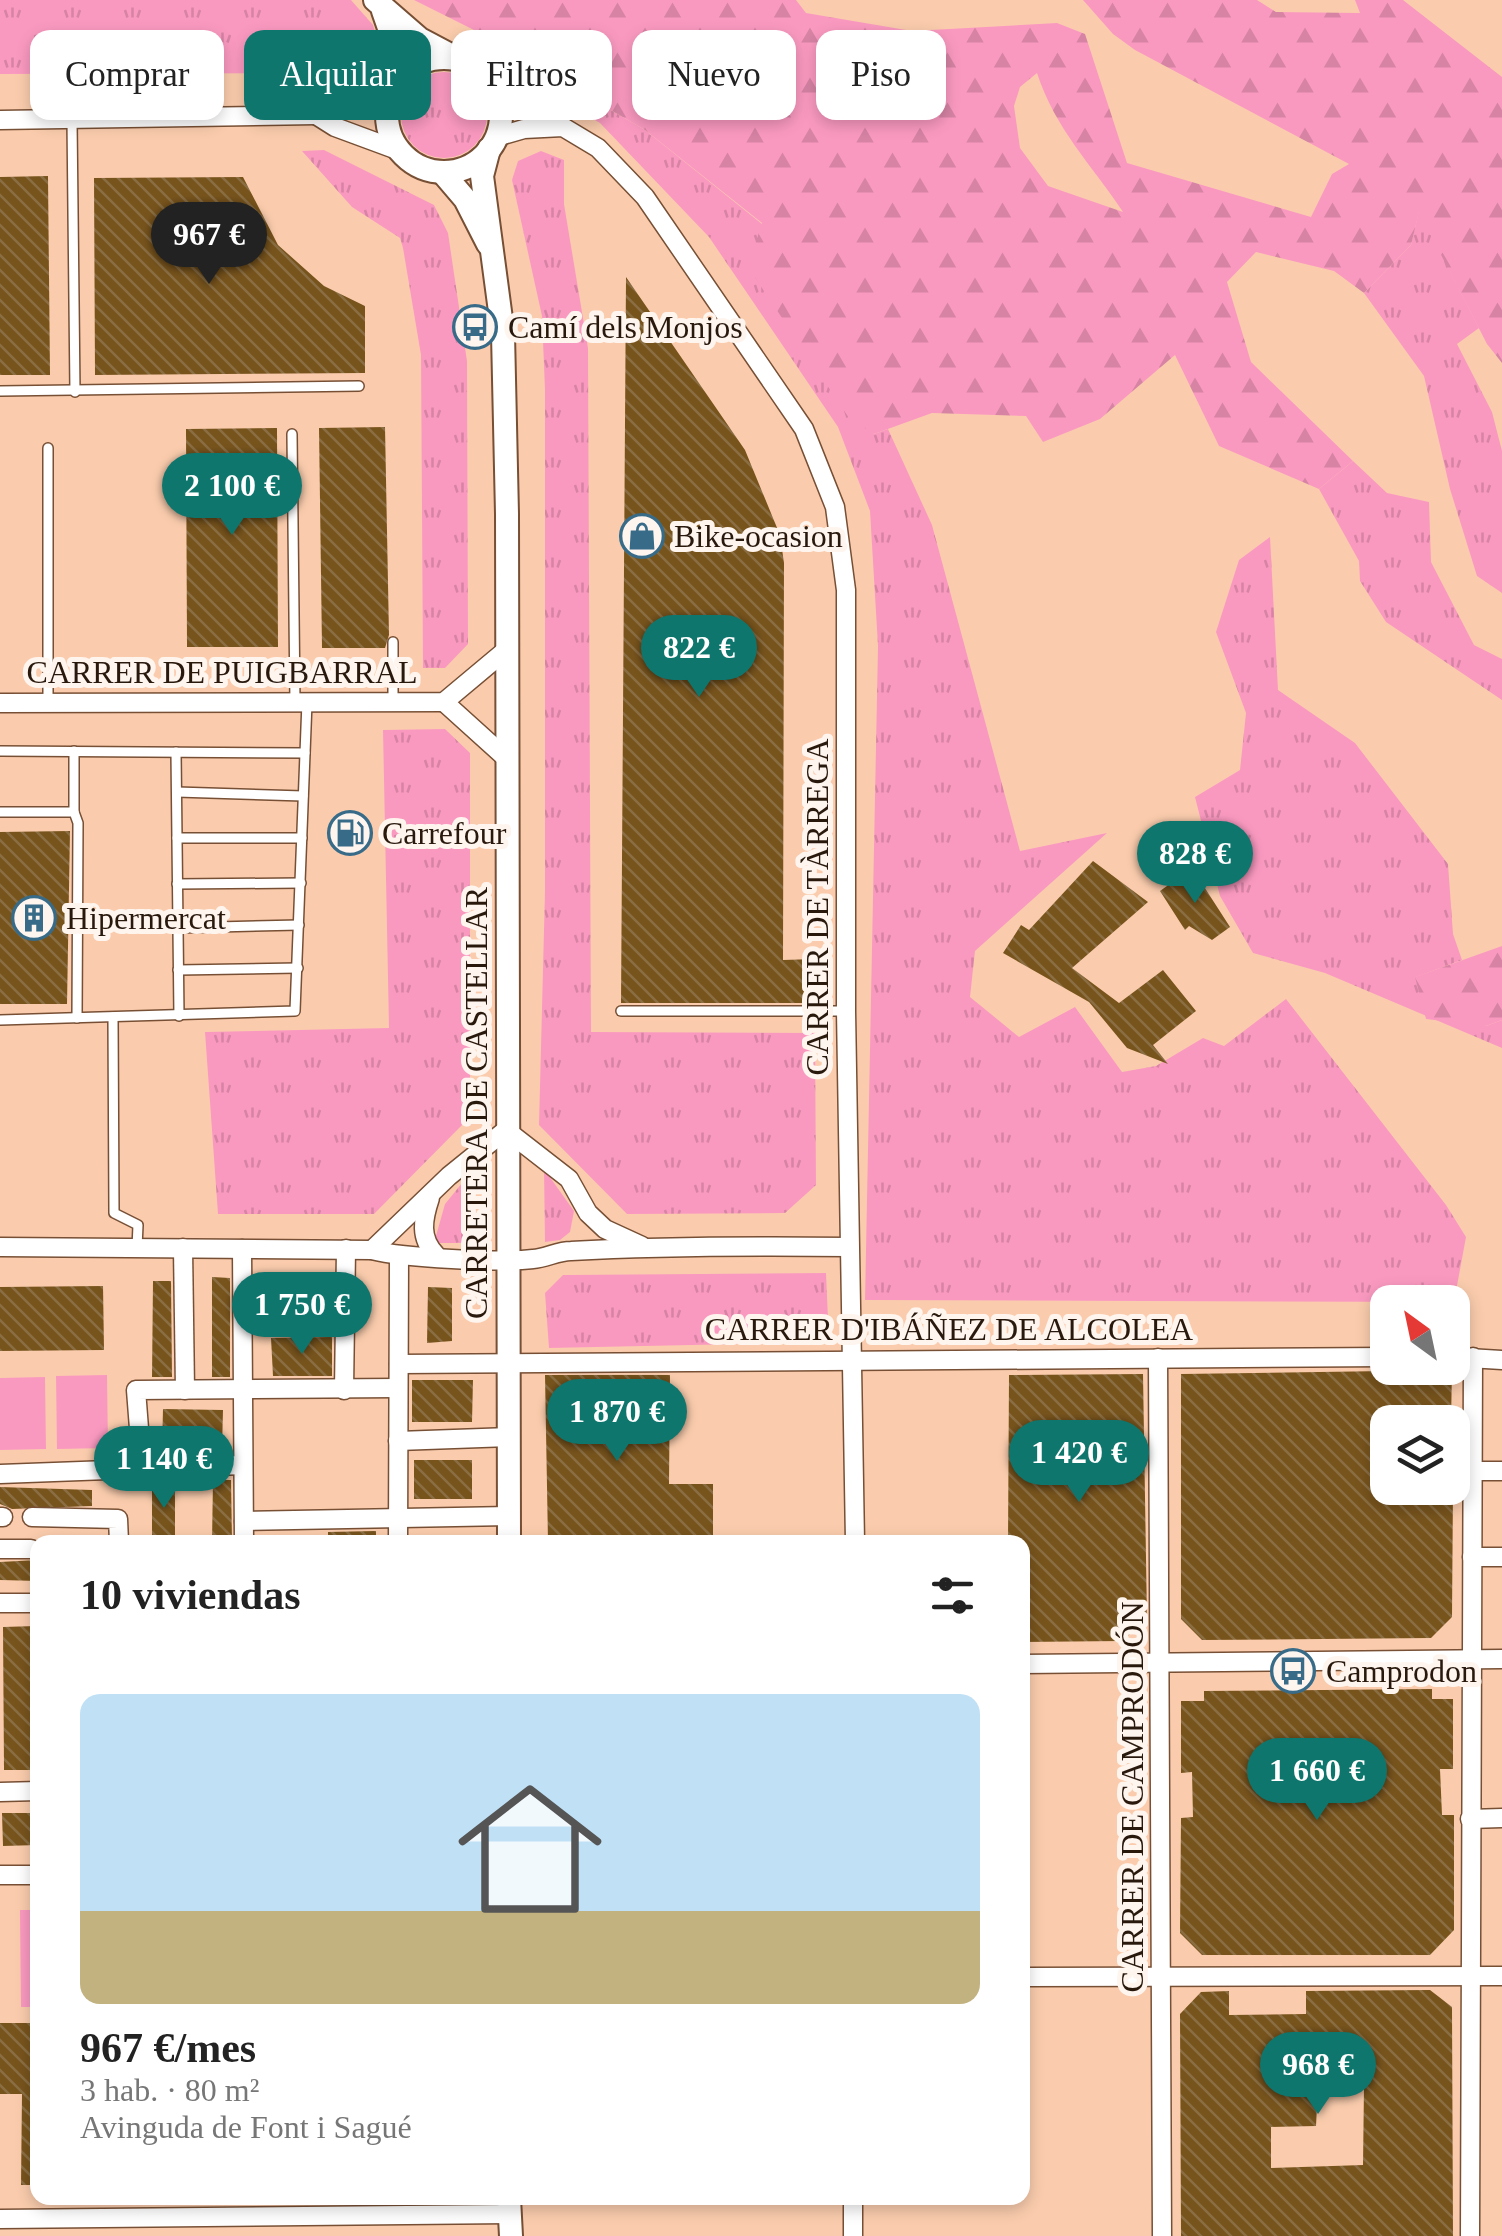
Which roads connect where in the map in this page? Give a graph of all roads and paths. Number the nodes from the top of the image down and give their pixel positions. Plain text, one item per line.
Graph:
1 (379, 5) edge
2 (389, 30) edge
3 (451, 56) edge
4 (30, 119) edge
5 (0, 120) edge
6 (72, 120) edge
7 (324, 120) edge
8 (390, 120) edge
9 (499, 120) edge
10 (555, 120) edge
11 (563, 127) junction
12 (493, 143) junction
13 (400, 151) junction
14 (442, 172) junction
15 (488, 245) junction
16 (359, 386) dead end
17 (0, 392) edge
18 (76, 392) junction
19 (292, 434) dead end
20 (48, 448) dead end
21 (393, 642) dead end
22 (506, 651) junction
23 (48, 702) junction
24 (301, 702) junction
25 (393, 702) junction
26 (444, 702) junction
27 (0, 703) edge
28 (0, 750) edge
29 (74, 751) junction
30 (176, 752) junction
31 (305, 753) junction
32 (506, 758) junction
33 (176, 792) junction
34 (304, 796) junction
35 (0, 812) edge
36 (74, 812) junction
37 (177, 838) junction
38 (302, 838) junction
39 (177, 884) junction
40 (301, 884) junction
41 (300, 925) junction
42 (178, 928) junction
43 (298, 968) junction
44 (178, 970) junction
45 (620, 1010) dead end
46 (846, 1011) junction
47 (179, 1016) junction
48 (77, 1018) junction
49 (114, 1018) junction
50 (0, 1020) edge
51 (506, 1130) junction
52 (430, 1197) junction
53 (588, 1214) junction
54 (0, 1247) edge
55 (850, 1247) junction
56 (137, 1248) junction
57 (182, 1248) junction
58 (645, 1248) junction
59 (242, 1249) junction
60 (346, 1250) junction
61 (372, 1250) junction
62 (564, 1251) junction
63 (436, 1255) junction
64 (399, 1257) junction
65 (508, 1260) junction
66 (1473, 1357) joint
67 (1158, 1358) junction
68 (1370, 1358) edge
69 (850, 1360) junction
70 (1502, 1360) edge
71 (511, 1362) junction
72 (399, 1364) junction
73 (398, 1388) junction
74 (185, 1390) junction
75 (344, 1390) junction
76 (243, 1392) junction
77 (510, 1437) junction
78 (398, 1441) junction
79 (244, 1465) junction
80 (142, 1467) junction
81 (1502, 1470) edge
82 (1472, 1471) junction
83 (0, 1474) edge
84 (509, 1516) junction
85 (32, 1518) dead end
86 (398, 1519) junction
87 (244, 1521) junction
88 (119, 1535) edge
89 (244, 1535) edge
90 (398, 1535) edge
91 (509, 1535) edge
92 (855, 1535) edge
93 (30, 1548) edge
94 (0, 1549) edge
95 (1502, 1556) edge
96 (1472, 1557) junction
97 (0, 1603) edge
98 (30, 1603) edge
99 (1472, 1659) junction
100 (1502, 1659) edge
101 (1162, 1663) junction
102 (1030, 1664) edge
103 (30, 1791) edge
104 (0, 1792) edge
105 (1502, 1818) edge
106 (1470, 1819) junction
107 (0, 1874) edge
108 (30, 1874) edge
109 (1162, 1976) junction
110 (1502, 1976) edge
111 (1030, 1977) edge
112 (1469, 1978) junction
113 (853, 2205) edge
114 (510, 2216) edge
115 (0, 2218) edge
116 (853, 2236) edge
117 (1162, 2236) edge
118 (1470, 2236) edge

1 - 2 street
1 - 3 street
4 - 5 street
6 - 18 lane
7 - 13 street
8 - 13 street
9 - 12 street
10 - 11 street, CARRER DE TÀRREGA
11 - 12 street
11 - 46 street, CARRER DE TÀRREGA
12 - 14 street
12 - 15 street, CARRETERA DE CASTELLAR
13 - 14 street
14 - 15 street, CARRETERA DE CASTELLAR
15 - 22 street, CARRETERA DE CASTELLAR
16 - 18 lane
17 - 18 lane
19 - 24 lane
20 - 23 lane
21 - 25 lane
22 - 26 street, CARRER DE PUIGBARRAL
22 - 32 street, CARRETERA DE CASTELLAR
23 - 24 street, CARRER DE PUIGBARRAL
23 - 27 street, CARRER DE PUIGBARRAL
24 - 25 street, CARRER DE PUIGBARRAL
24 - 31 lane
25 - 26 street, CARRER DE PUIGBARRAL
26 - 32 street, CARRER DE PUIGBARRAL
28 - 29 lane
29 - 30 lane
29 - 36 lane
30 - 31 lane
30 - 33 lane
31 - 34 lane
32 - 51 street, CARRETERA DE CASTELLAR
33 - 34 lane
33 - 37 lane
34 - 38 lane
35 - 36 lane
36 - 48 lane
37 - 38 lane
37 - 39 lane
38 - 40 lane
39 - 40 lane
39 - 42 lane
40 - 41 lane
41 - 42 lane
41 - 43 lane
42 - 44 lane
43 - 44 lane
43 - 47 lane
44 - 47 lane
45 - 46 lane
46 - 55 street, CARRER DE TÀRREGA
47 - 49 lane
48 - 49 lane
48 - 50 lane
49 - 56 lane
51 - 52 street
51 - 53 street
51 - 65 street, CARRETERA DE CASTELLAR
52 - 61 street
52 - 63 street
53 - 58 street
53 - 62 street
54 - 56 street
55 - 58 street
55 - 69 street, CARRER DE TÀRREGA
56 - 57 street
57 - 59 street
57 - 74 street
58 - 62 street
59 - 60 street
59 - 76 street
60 - 61 street
60 - 75 street
61 - 64 street
62 - 65 street
63 - 64 street
63 - 65 street
64 - 72 street
65 - 71 street, CARRETERA DE CASTELLAR
66 - 70 street
66 - 82 street
67 - 68 street, CARRER D'IBÁÑEZ DE ALCOLEA
67 - 69 street, CARRER D'IBÁÑEZ DE ALCOLEA
67 - 101 street, CARRER DE CAMPRODÓN
69 - 71 street, CARRER D'IBÁÑEZ DE ALCOLEA
69 - 92 street, CARRER DE TÀRREGA
71 - 72 street, CARRER D'IBÁÑEZ DE ALCOLEA
71 - 77 street, CARRETERA DE CASTELLAR
72 - 73 street
73 - 75 street
73 - 78 street
74 - 76 street
74 - 80 street
75 - 76 street
76 - 79 street
77 - 78 street
77 - 84 street, CARRETERA DE CASTELLAR
78 - 86 street
79 - 80 street
79 - 87 street
80 - 83 street
81 - 82 street
82 - 96 street
84 - 86 street
84 - 91 street, CARRETERA DE CASTELLAR
85 - 88 street
86 - 87 street
86 - 90 street
87 - 89 street
93 - 94 street
95 - 96 street
96 - 99 street
97 - 98 street
99 - 100 street
99 - 101 street
99 - 106 street
101 - 102 street
101 - 109 street, CARRER DE CAMPRODÓN
103 - 104 street
105 - 106 street
106 - 112 street
107 - 108 street
109 - 111 street
109 - 112 street
109 - 117 street, CARRER DE CAMPRODÓN
110 - 112 street
112 - 118 street
113 - 116 street
114 - 115 street

